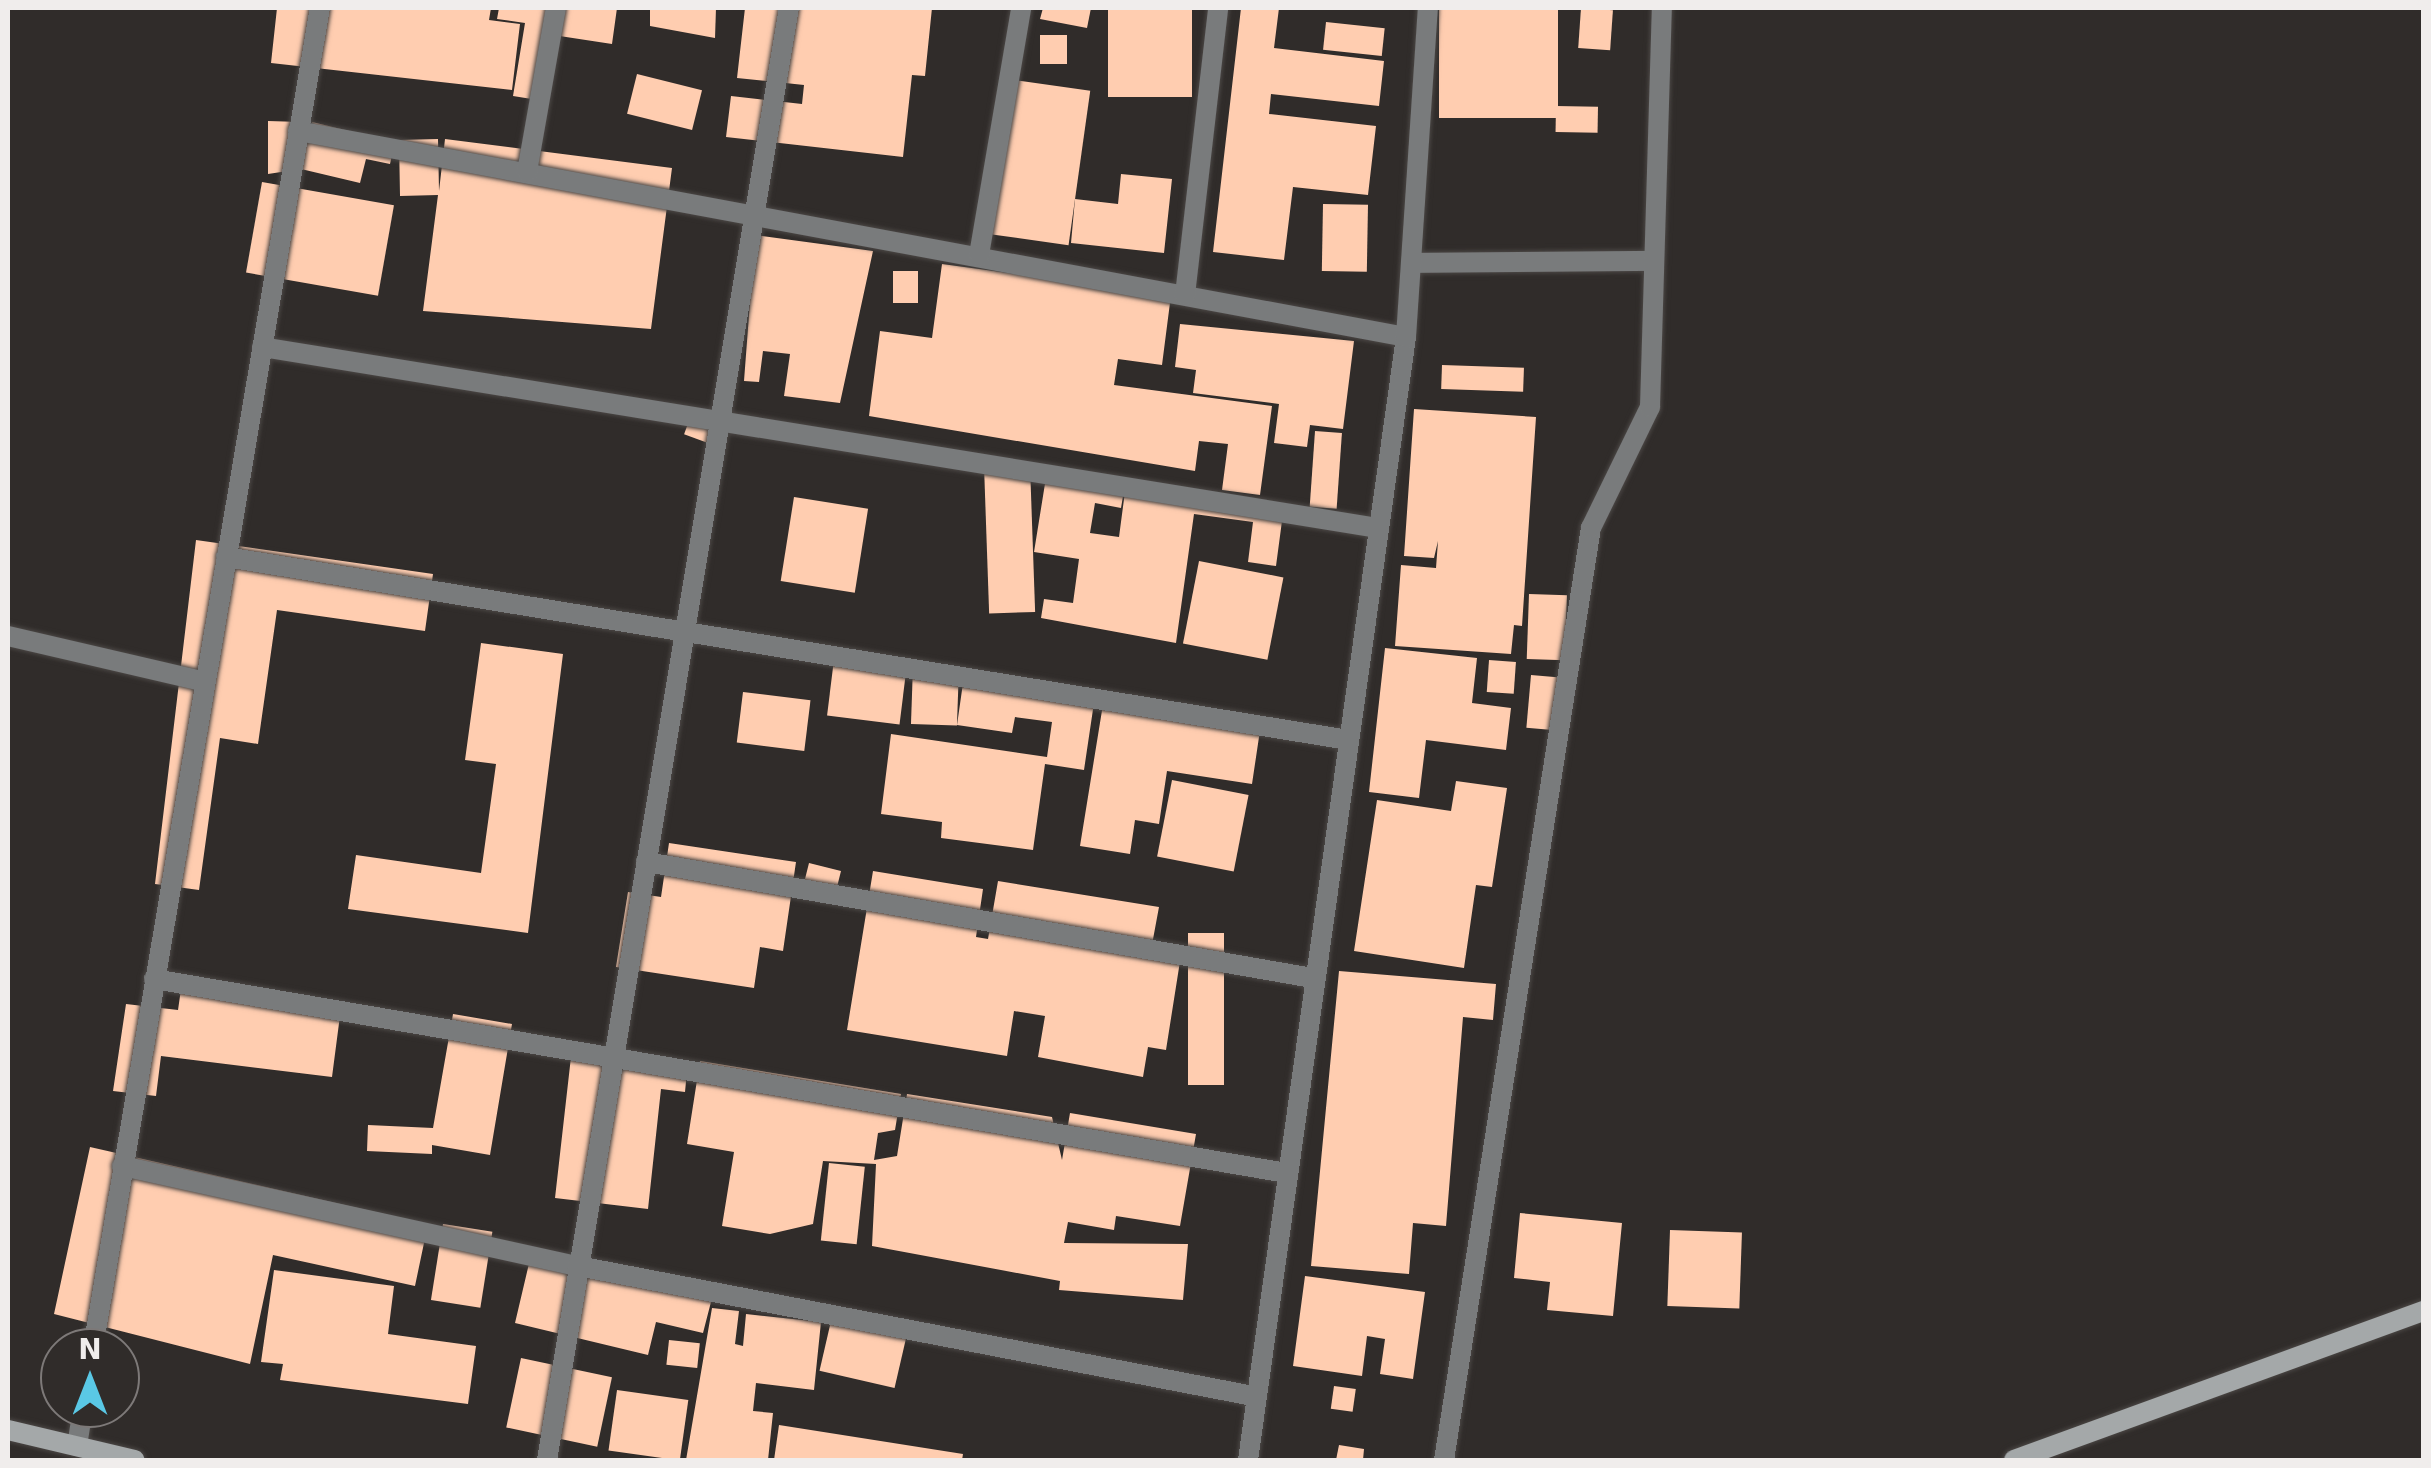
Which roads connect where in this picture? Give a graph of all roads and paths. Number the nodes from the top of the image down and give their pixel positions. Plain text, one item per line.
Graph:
1 (320, 8) edge
2 (556, 8) edge
3 (789, 8) edge
4 (1021, 8) edge
5 (1218, 8) edge
6 (1428, 8) edge
7 (1662, 8) edge
8 (298, 131) junction
9 (526, 172) junction
10 (755, 213) junction
11 (979, 256) junction
12 (1653, 262) junction
13 (1411, 263) junction
14 (1184, 295) junction
15 (1406, 337) junction
16 (262, 347) junction
17 (720, 418) junction
18 (1378, 528) junction
19 (226, 557) junction
20 (684, 632) junction
21 (8, 636) edge
22 (205, 682) junction
23 (1348, 740) junction
24 (646, 862) junction
25 (1314, 978) junction
26 (154, 979) junction
27 (612, 1060) junction
28 (122, 1166) junction
29 (1286, 1173) junction
30 (578, 1266) junction
31 (2424, 1311) edge
32 (96, 1328) edge
33 (1253, 1396) junction
34 (80, 1428) edge
35 (8, 1430) edge
36 (77, 1446) junction
37 (135, 1460) edge
38 (547, 1460) edge
39 (1248, 1460) edge
40 (1444, 1460) edge
41 (2014, 1460) edge

1 - 8 street
2 - 9 street
3 - 10 street
4 - 11 street
5 - 14 street
6 - 13 street
7 - 12 street
8 - 9 street
8 - 16 street
9 - 10 street
10 - 11 street
10 - 17 street
11 - 14 street
12 - 13 street
12 - 40 street
13 - 15 street
14 - 15 street
15 - 18 street
16 - 17 street
16 - 19 street
17 - 18 street
17 - 20 street
18 - 23 street
19 - 20 street
19 - 22 street
20 - 23 street
20 - 24 street
21 - 22 street
22 - 26 street
23 - 25 street
24 - 25 street
24 - 27 street
25 - 29 street
26 - 27 street
26 - 28 street
27 - 29 street
27 - 30 street
28 - 30 street
28 - 32 street
29 - 33 street
30 - 33 street
30 - 38 street
31 - 41 main road
33 - 39 street
34 - 36 street
35 - 36 main road
36 - 37 main road

